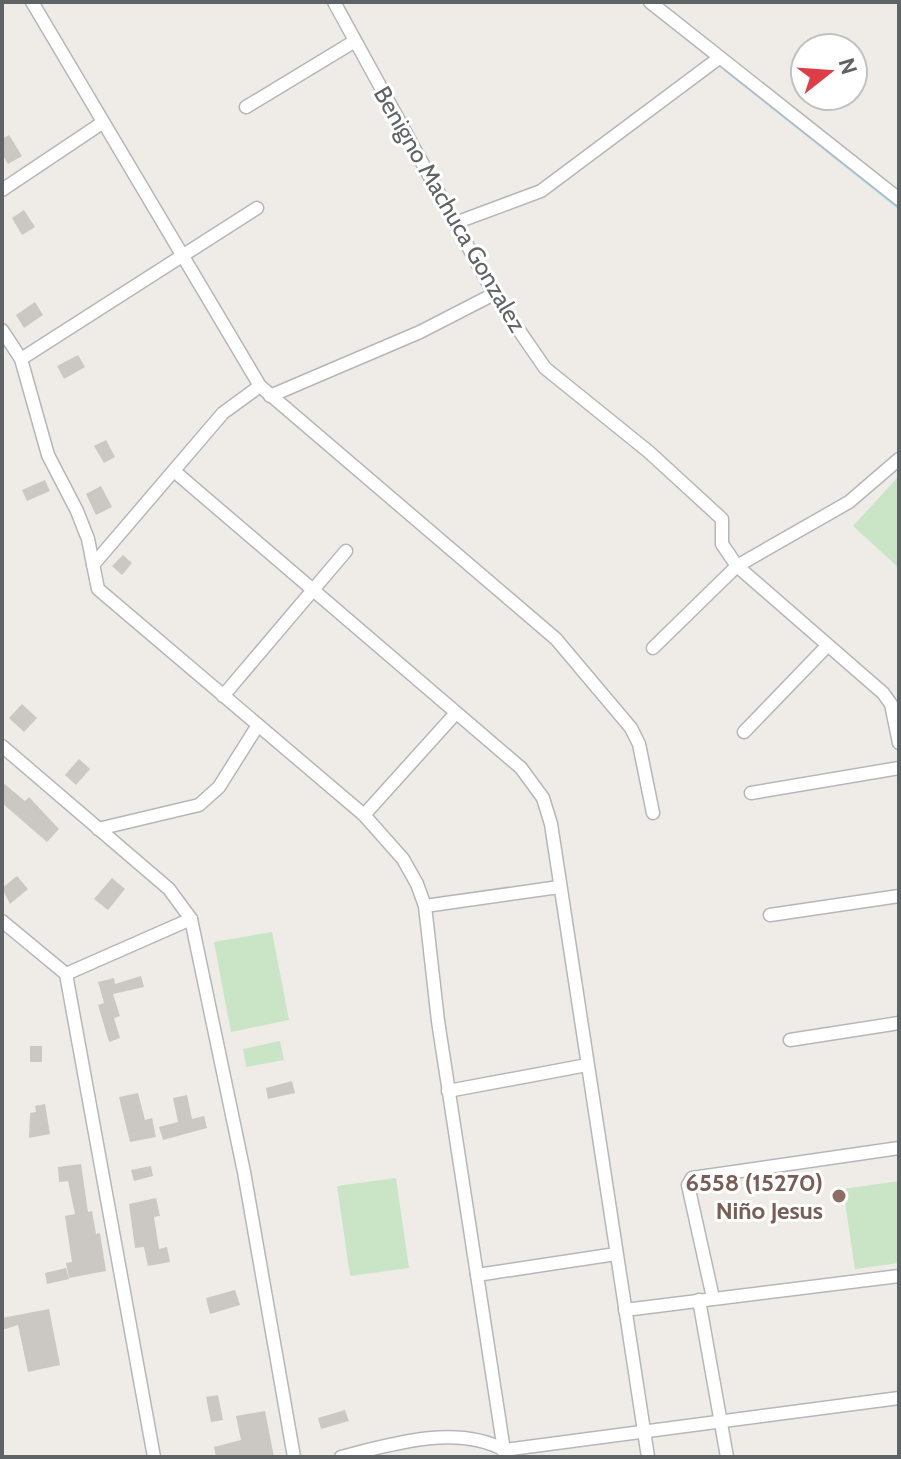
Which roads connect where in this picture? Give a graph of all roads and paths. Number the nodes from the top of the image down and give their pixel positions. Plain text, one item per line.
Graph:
1 (32, 2) edge
2 (334, 2) edge
3 (650, 2) edge
4 (355, 41) junction
5 (719, 58) junction
6 (246, 107) dead end
7 (102, 123) junction
8 (2, 190) edge
9 (899, 199) edge
10 (257, 208) dead end
11 (455, 223) junction
12 (180, 254) junction
13 (494, 294) junction
14 (2, 330) edge
15 (21, 359) junction
16 (260, 386) junction
17 (270, 396) junction
18 (899, 459) edge
19 (174, 471) junction
20 (346, 551) dead end
21 (93, 565) junction
22 (737, 566) junction
23 (311, 589) junction
24 (827, 646) junction
25 (653, 648) dead end
26 (223, 696) junction
27 (456, 713) junction
28 (258, 725) junction
29 (744, 732) dead end
30 (899, 743) edge
31 (2, 746) edge
32 (899, 768) edge
33 (751, 793) dead end
34 (653, 813) dead end
35 (364, 815) junction
36 (98, 829) junction
37 (559, 887) junction
38 (899, 896) edge
39 (425, 906) junction
40 (770, 915) dead end
41 (191, 919) junction
42 (2, 921) edge
43 (66, 974) junction
44 (899, 1023) edge
45 (790, 1040) dead end
46 (587, 1065) junction
47 (448, 1091) junction
48 (899, 1148) edge
49 (616, 1254) junction
50 (477, 1275) junction
51 (899, 1276) edge
52 (713, 1298) junction
53 (699, 1300) junction
54 (625, 1310) junction
55 (899, 1398) edge
56 (720, 1422) junction
57 (644, 1432) junction
58 (505, 1454) edge
59 (154, 1457) edge
60 (294, 1457) edge
61 (341, 1457) edge
62 (648, 1457) edge
63 (727, 1457) edge

1 - 7 street
2 - 4 street, Benigno Machuca Gonzalez
3 - 5 street
4 - 6 street
4 - 11 street, Benigno Machuca Gonzalez
5 - 9 street
5 - 11 street
7 - 8 street
7 - 12 street
10 - 12 street
11 - 13 street, Benigno Machuca Gonzalez
12 - 15 street
12 - 16 street
13 - 17 street
13 - 22 street, Benigno Machuca Gonzalez
14 - 15 street
15 - 21 street
16 - 17 street
16 - 19 street
17 - 34 street
18 - 22 street
19 - 21 street
19 - 23 street
20 - 23 street
21 - 26 street
22 - 24 street, Benigno Machuca Gonzalez
22 - 25 street
23 - 26 street
23 - 27 street
24 - 29 street
24 - 30 street, Benigno Machuca Gonzalez
26 - 28 street
27 - 35 street
27 - 37 street
28 - 35 street
28 - 36 street
31 - 36 street
32 - 33 street
35 - 39 street
36 - 41 street
37 - 39 street
37 - 46 street
38 - 40 street
39 - 47 street
41 - 43 street
41 - 60 street
42 - 43 street
43 - 59 street
44 - 45 street
46 - 47 street
46 - 49 street
47 - 50 street
48 - 52 street
49 - 50 street
49 - 54 street
50 - 58 street
51 - 52 street
52 - 53 street
53 - 54 street
53 - 56 street
54 - 57 street
55 - 56 street
56 - 57 street
56 - 63 street
57 - 58 street
57 - 62 street
58 - 61 street

